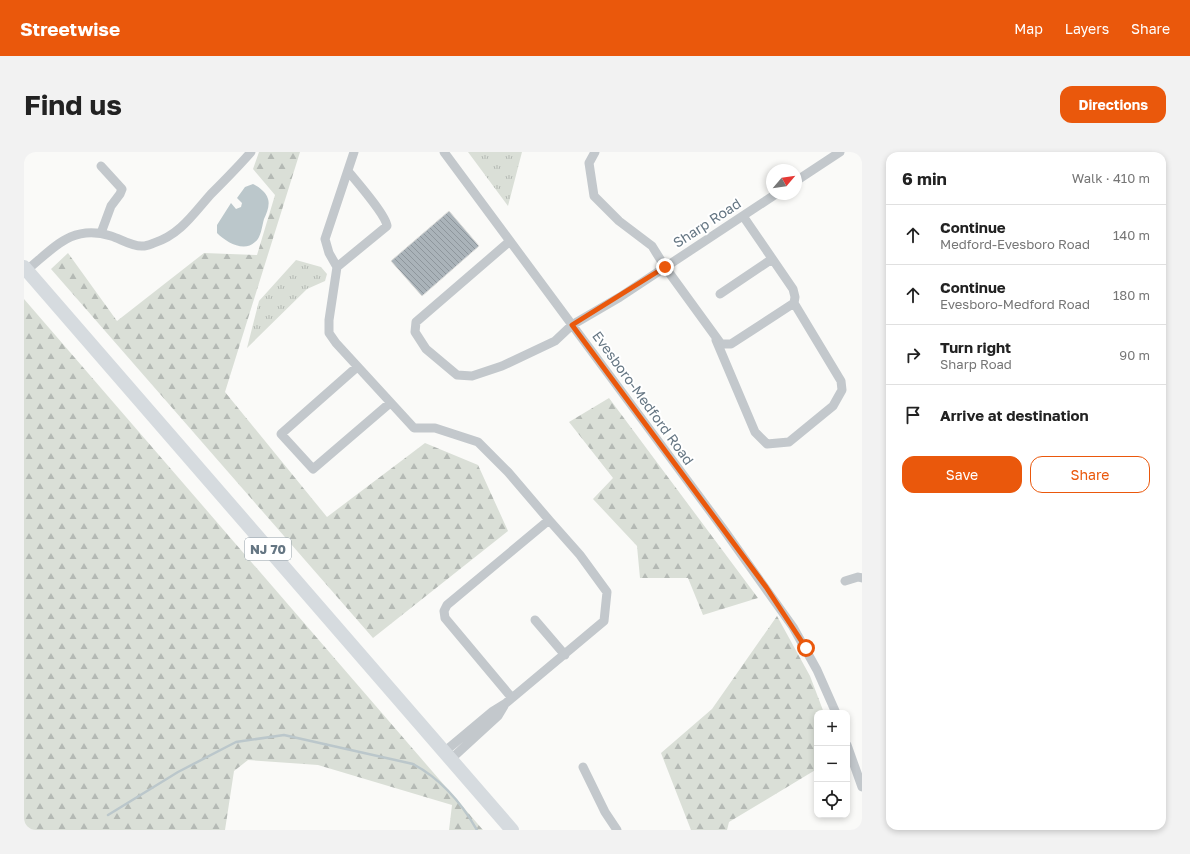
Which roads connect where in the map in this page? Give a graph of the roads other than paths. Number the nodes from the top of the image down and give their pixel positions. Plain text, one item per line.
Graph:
1 (250, 152) edge
2 (354, 152) edge
3 (444, 152) edge
4 (595, 152) edge
5 (840, 152) edge
6 (101, 166) dead end
7 (348, 171) junction
8 (802, 177) edge
9 (767, 200) edge
10 (743, 216) junction
11 (101, 233) junction
12 (510, 241) junction
13 (772, 259) junction
14 (337, 267) junction
15 (665, 267) junction
16 (26, 269) edge
17 (720, 294) dead end
18 (794, 303) junction
19 (572, 325) junction
20 (716, 339) junction
21 (357, 367) junction
22 (390, 403) junction
23 (549, 520) junction
24 (862, 578) edge
25 (845, 581) dead end
26 (535, 620) dead end
27 (565, 655) junction
28 (509, 701) junction
29 (835, 710) edge
30 (847, 746) edge
31 (447, 756) junction
32 (583, 767) dead end
33 (862, 787) edge
34 (512, 830) edge
35 (617, 830) edge

1 - 11 street
2 - 7 street
3 - 12 street, Evesboro-Medford Road
4 - 15 street
5 - 8 street
6 - 11 street
7 - 14 street
7 - 14 street
9 - 10 street, Sharp Road
10 - 13 street
10 - 15 street, Sharp Road
11 - 16 street
12 - 19 street, Evesboro-Medford Road
12 - 19 street, Sharp Road
13 - 17 street
13 - 18 street
14 - 21 street
15 - 19 street, Sharp Road
15 - 20 street
16 - 31 highway, NJ 70
18 - 20 street
18 - 20 street
19 - 29 street, Evesboro-Medford Road
21 - 22 street
21 - 22 street
22 - 23 street
23 - 27 street
23 - 28 street
24 - 25 street
26 - 27 street
27 - 28 street
28 - 31 street
30 - 33 street
31 - 34 highway, NJ 70
32 - 35 street

